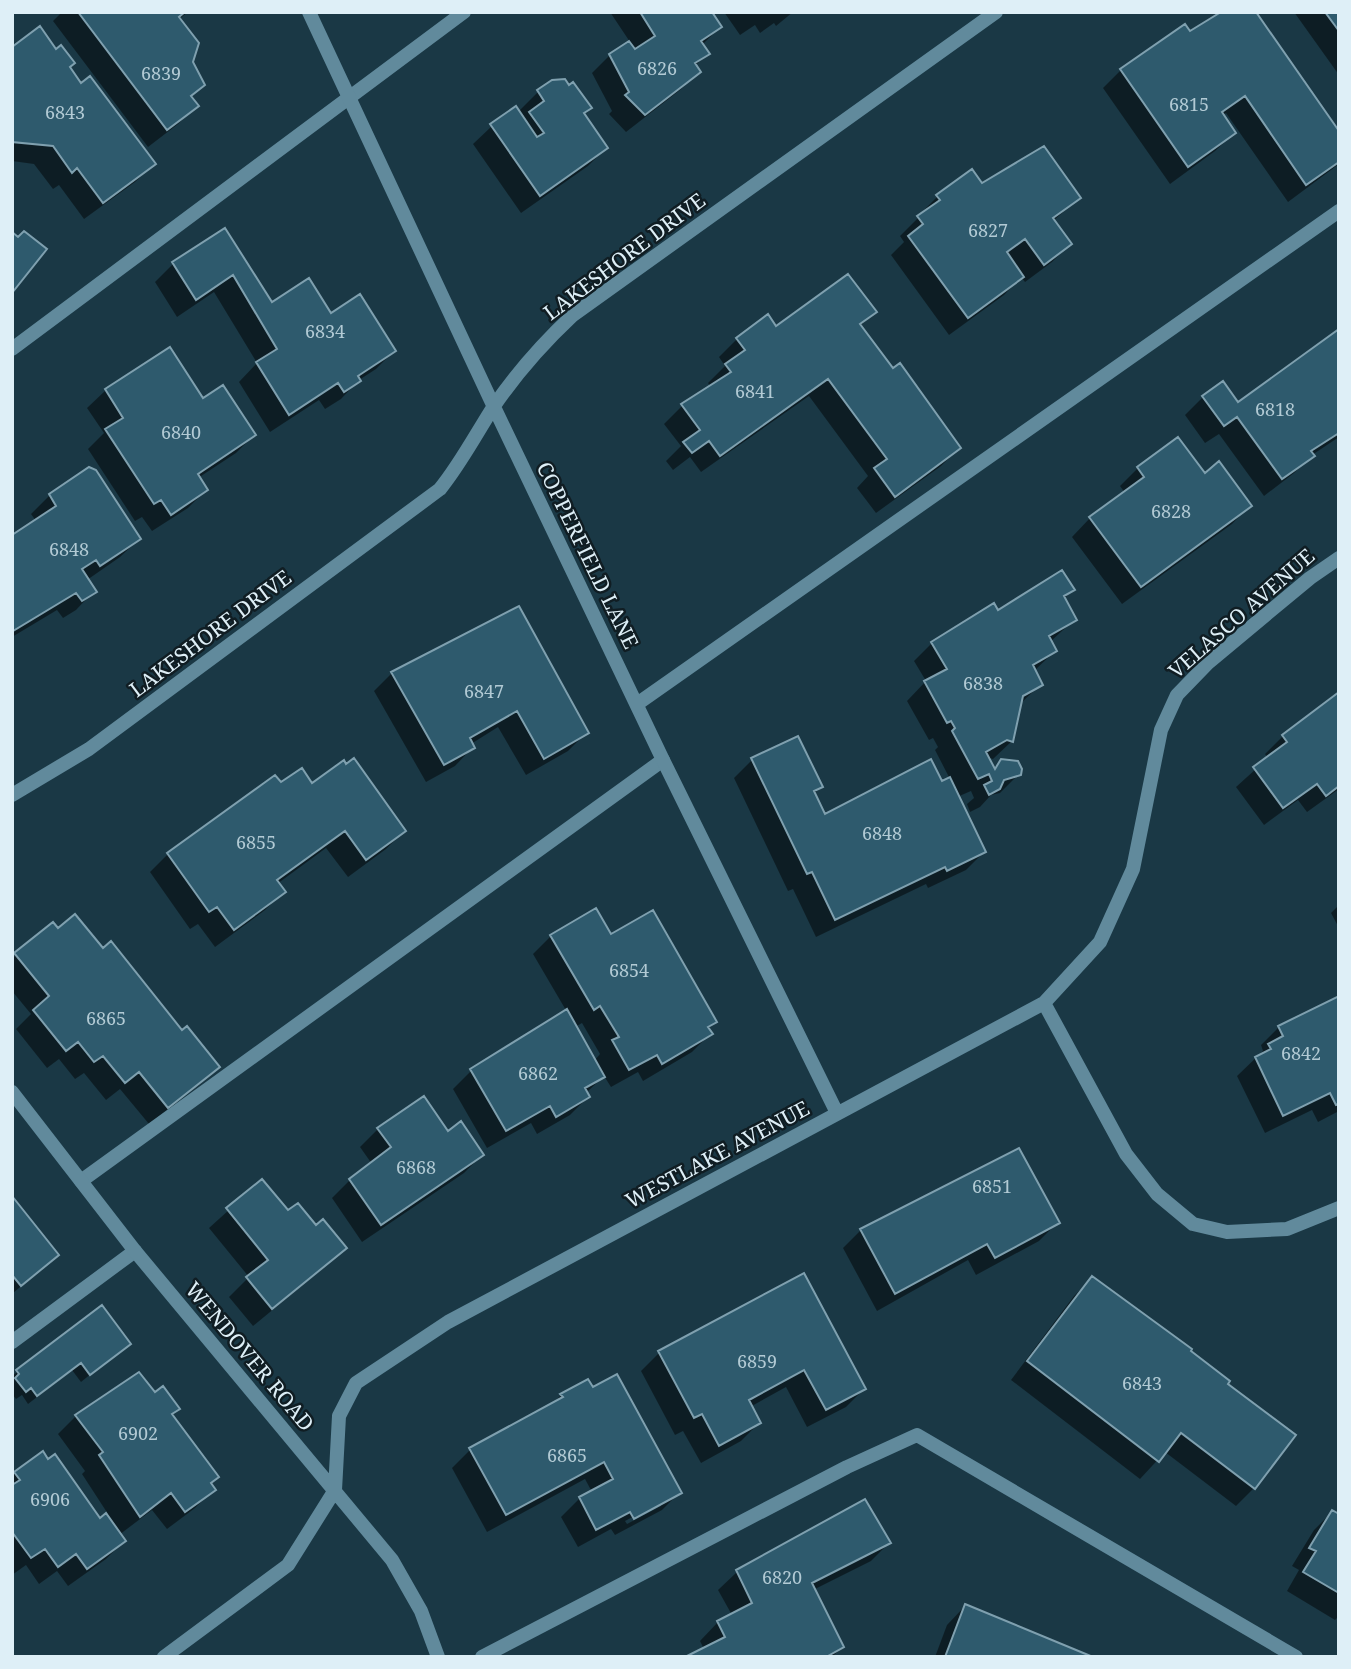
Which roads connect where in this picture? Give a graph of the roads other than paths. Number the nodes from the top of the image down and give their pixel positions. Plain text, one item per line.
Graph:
1 (309, 12) edge
2 (464, 12) edge
3 (996, 12) edge
4 (350, 97) junction
5 (1339, 211) edge
6 (12, 349) edge
7 (494, 407) junction
8 (1339, 558) edge
9 (637, 704) junction
10 (663, 760) junction
11 (12, 794) edge
12 (1044, 1003) junction
13 (12, 1092) edge
14 (837, 1113) junction
15 (81, 1181) junction
16 (1339, 1208) edge
17 (135, 1251) junction
18 (12, 1342) edge
19 (335, 1490) junction
20 (164, 1657) edge
21 (438, 1657) edge
22 (482, 1657) edge
23 (1296, 1657) edge

1 - 4 street, COPPERFIELD LANE
2 - 4 street
3 - 7 street, LAKESHORE DRIVE
4 - 6 street
4 - 7 street, COPPERFIELD LANE
5 - 9 street
7 - 9 street, COPPERFIELD LANE
7 - 11 street, LAKESHORE DRIVE
8 - 12 street, VELASCO AVENUE
9 - 10 street, COPPERFIELD LANE
10 - 14 street, COPPERFIELD LANE
10 - 15 street
12 - 14 street, WESTLAKE AVENUE
12 - 16 street
13 - 15 street, WENDOVER ROAD
14 - 19 street, WESTLAKE AVENUE
15 - 17 street, WENDOVER ROAD
17 - 18 street
17 - 19 street, WENDOVER ROAD
19 - 20 street, WESTLAKE AVENUE
19 - 21 street, WENDOVER ROAD
22 - 23 street

